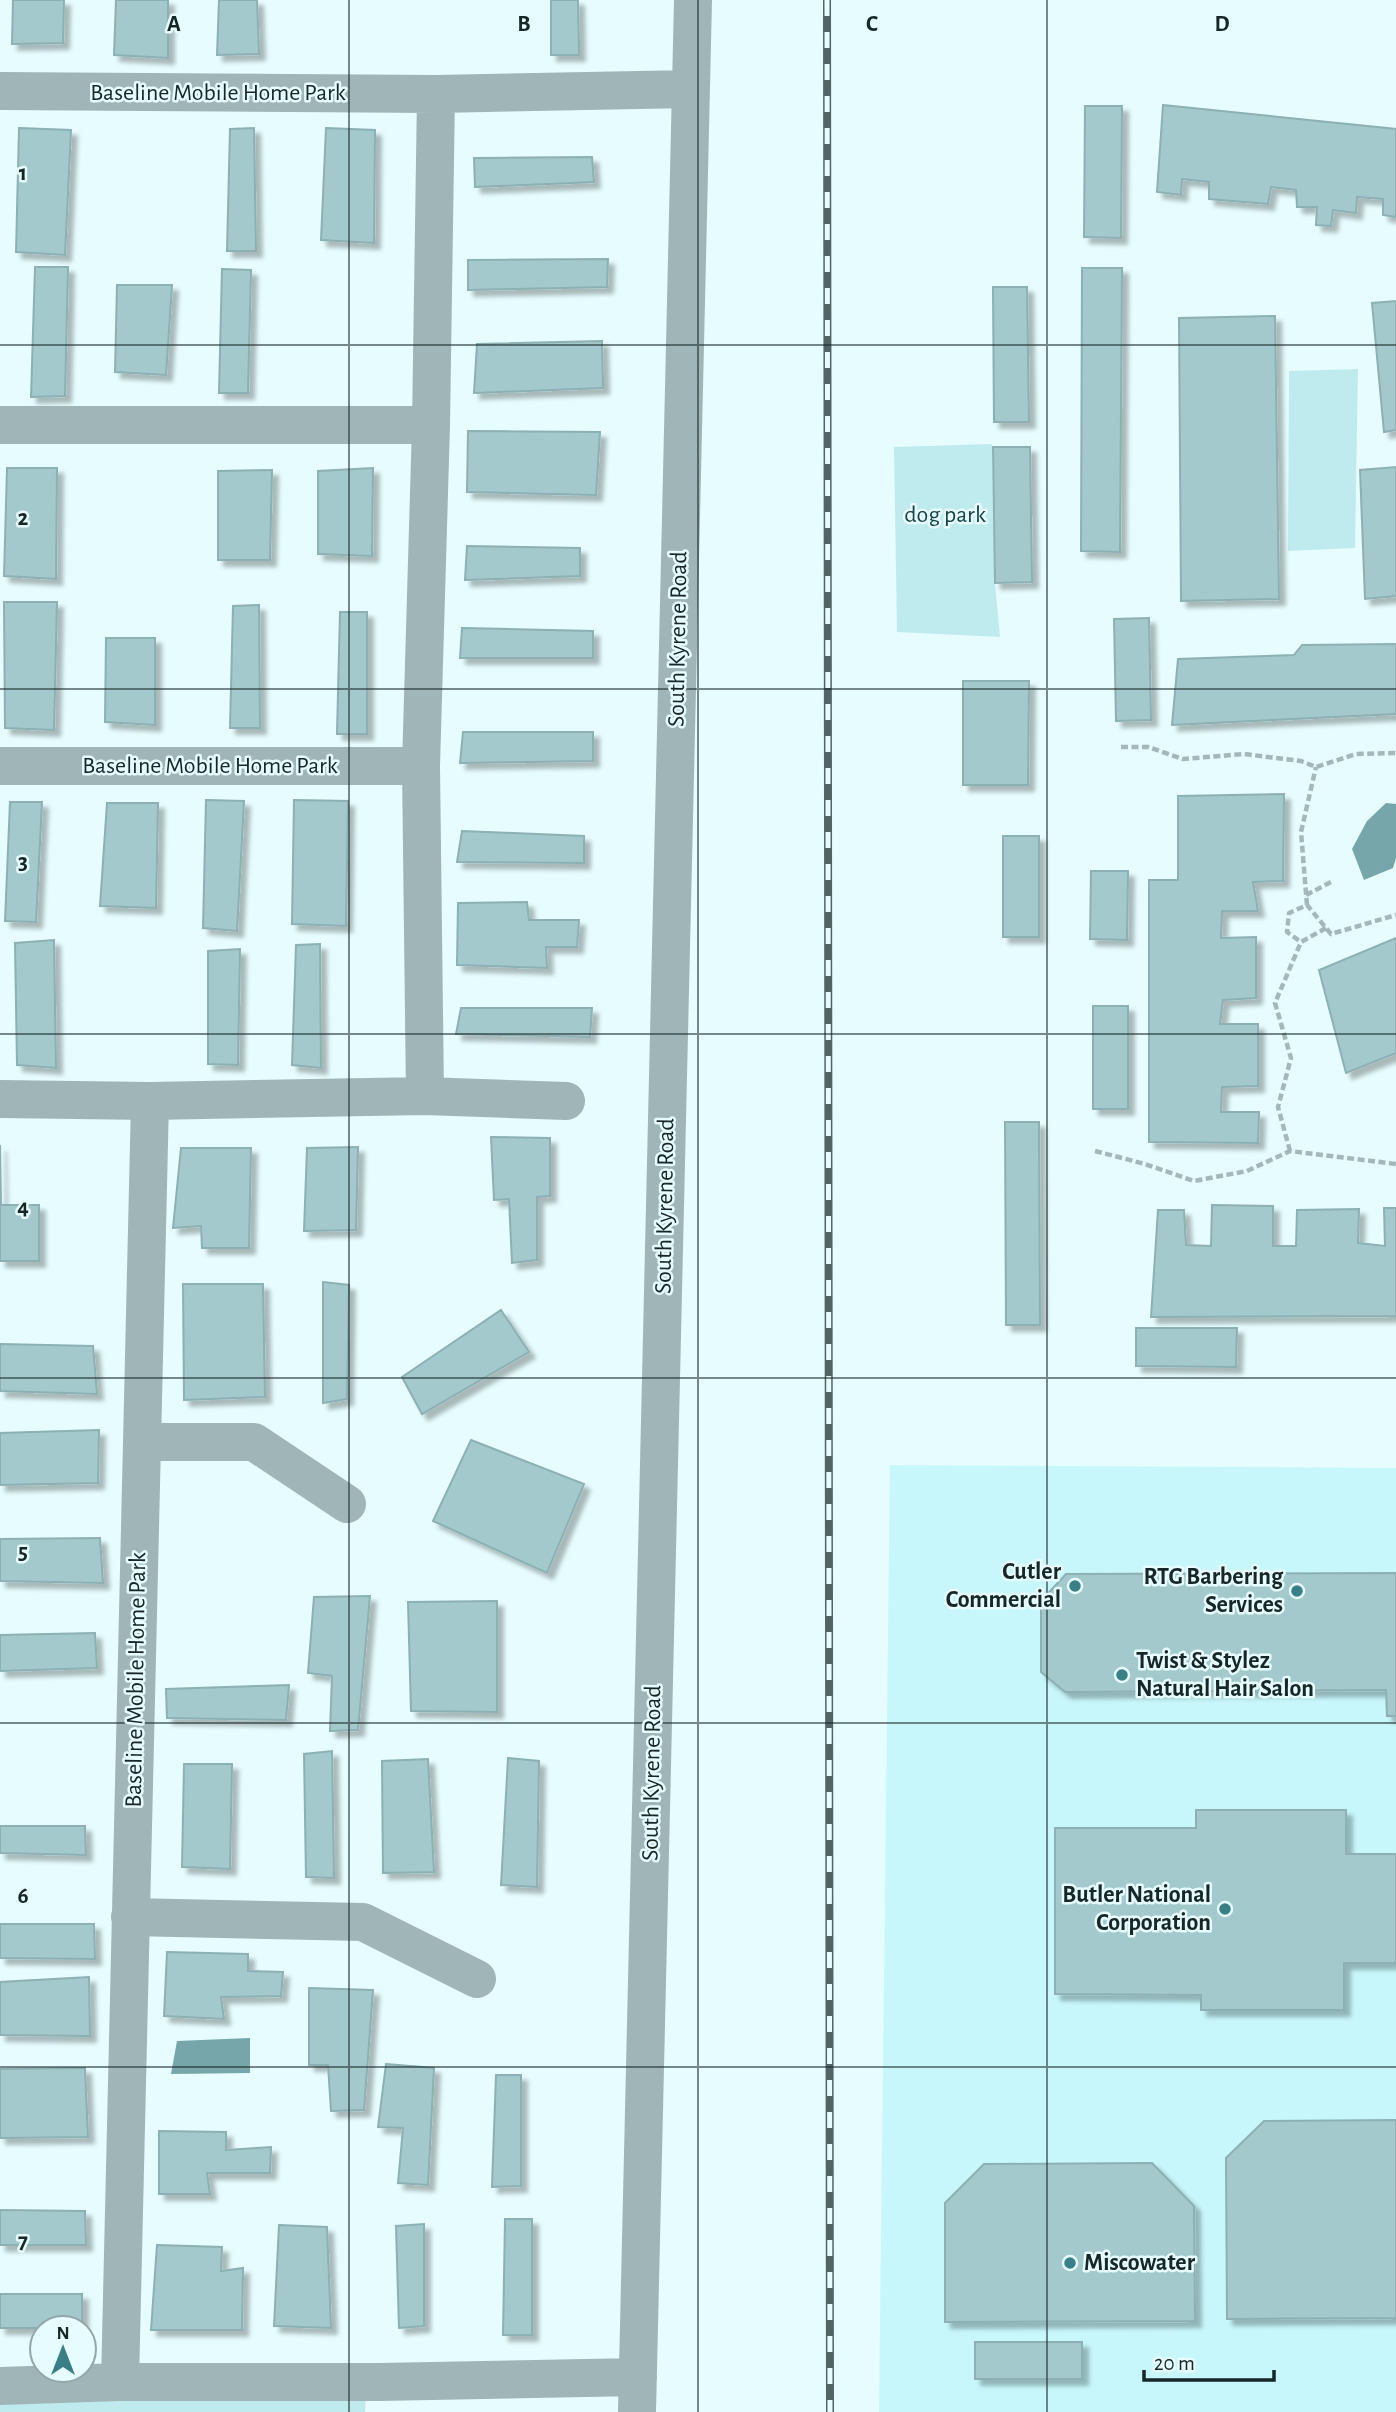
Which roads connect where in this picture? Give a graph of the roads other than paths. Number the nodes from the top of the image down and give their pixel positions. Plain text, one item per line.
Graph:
1 (692, 0) edge
2 (691, 89) junction
3 (0, 92) edge
4 (436, 94) junction
5 (0, 425) edge
6 (431, 425) junction
7 (0, 766) edge
8 (421, 766) junction
9 (425, 1096) junction
10 (0, 1099) edge
11 (150, 1101) junction
12 (566, 1101) dead end
13 (142, 1442) junction
14 (347, 1504) dead end
15 (130, 1917) junction
16 (477, 1979) dead end
17 (120, 2382) junction
18 (0, 2386) edge
19 (638, 2394) edge
20 (379, 2397) edge

1 - 2 street, South Kyrene Road
2 - 4 street, Baseline Mobile Home Park
2 - 19 street, South Kyrene Road
3 - 4 street, Baseline Mobile Home Park
4 - 6 street
5 - 6 street
6 - 8 street
7 - 8 street, Baseline Mobile Home Park
8 - 9 street
9 - 11 street
9 - 12 street
10 - 11 street
11 - 13 street, Baseline Mobile Home Park
13 - 14 street
13 - 15 street, Baseline Mobile Home Park
15 - 16 street
15 - 17 street, Baseline Mobile Home Park
17 - 18 street
17 - 20 street
19 - 20 street

